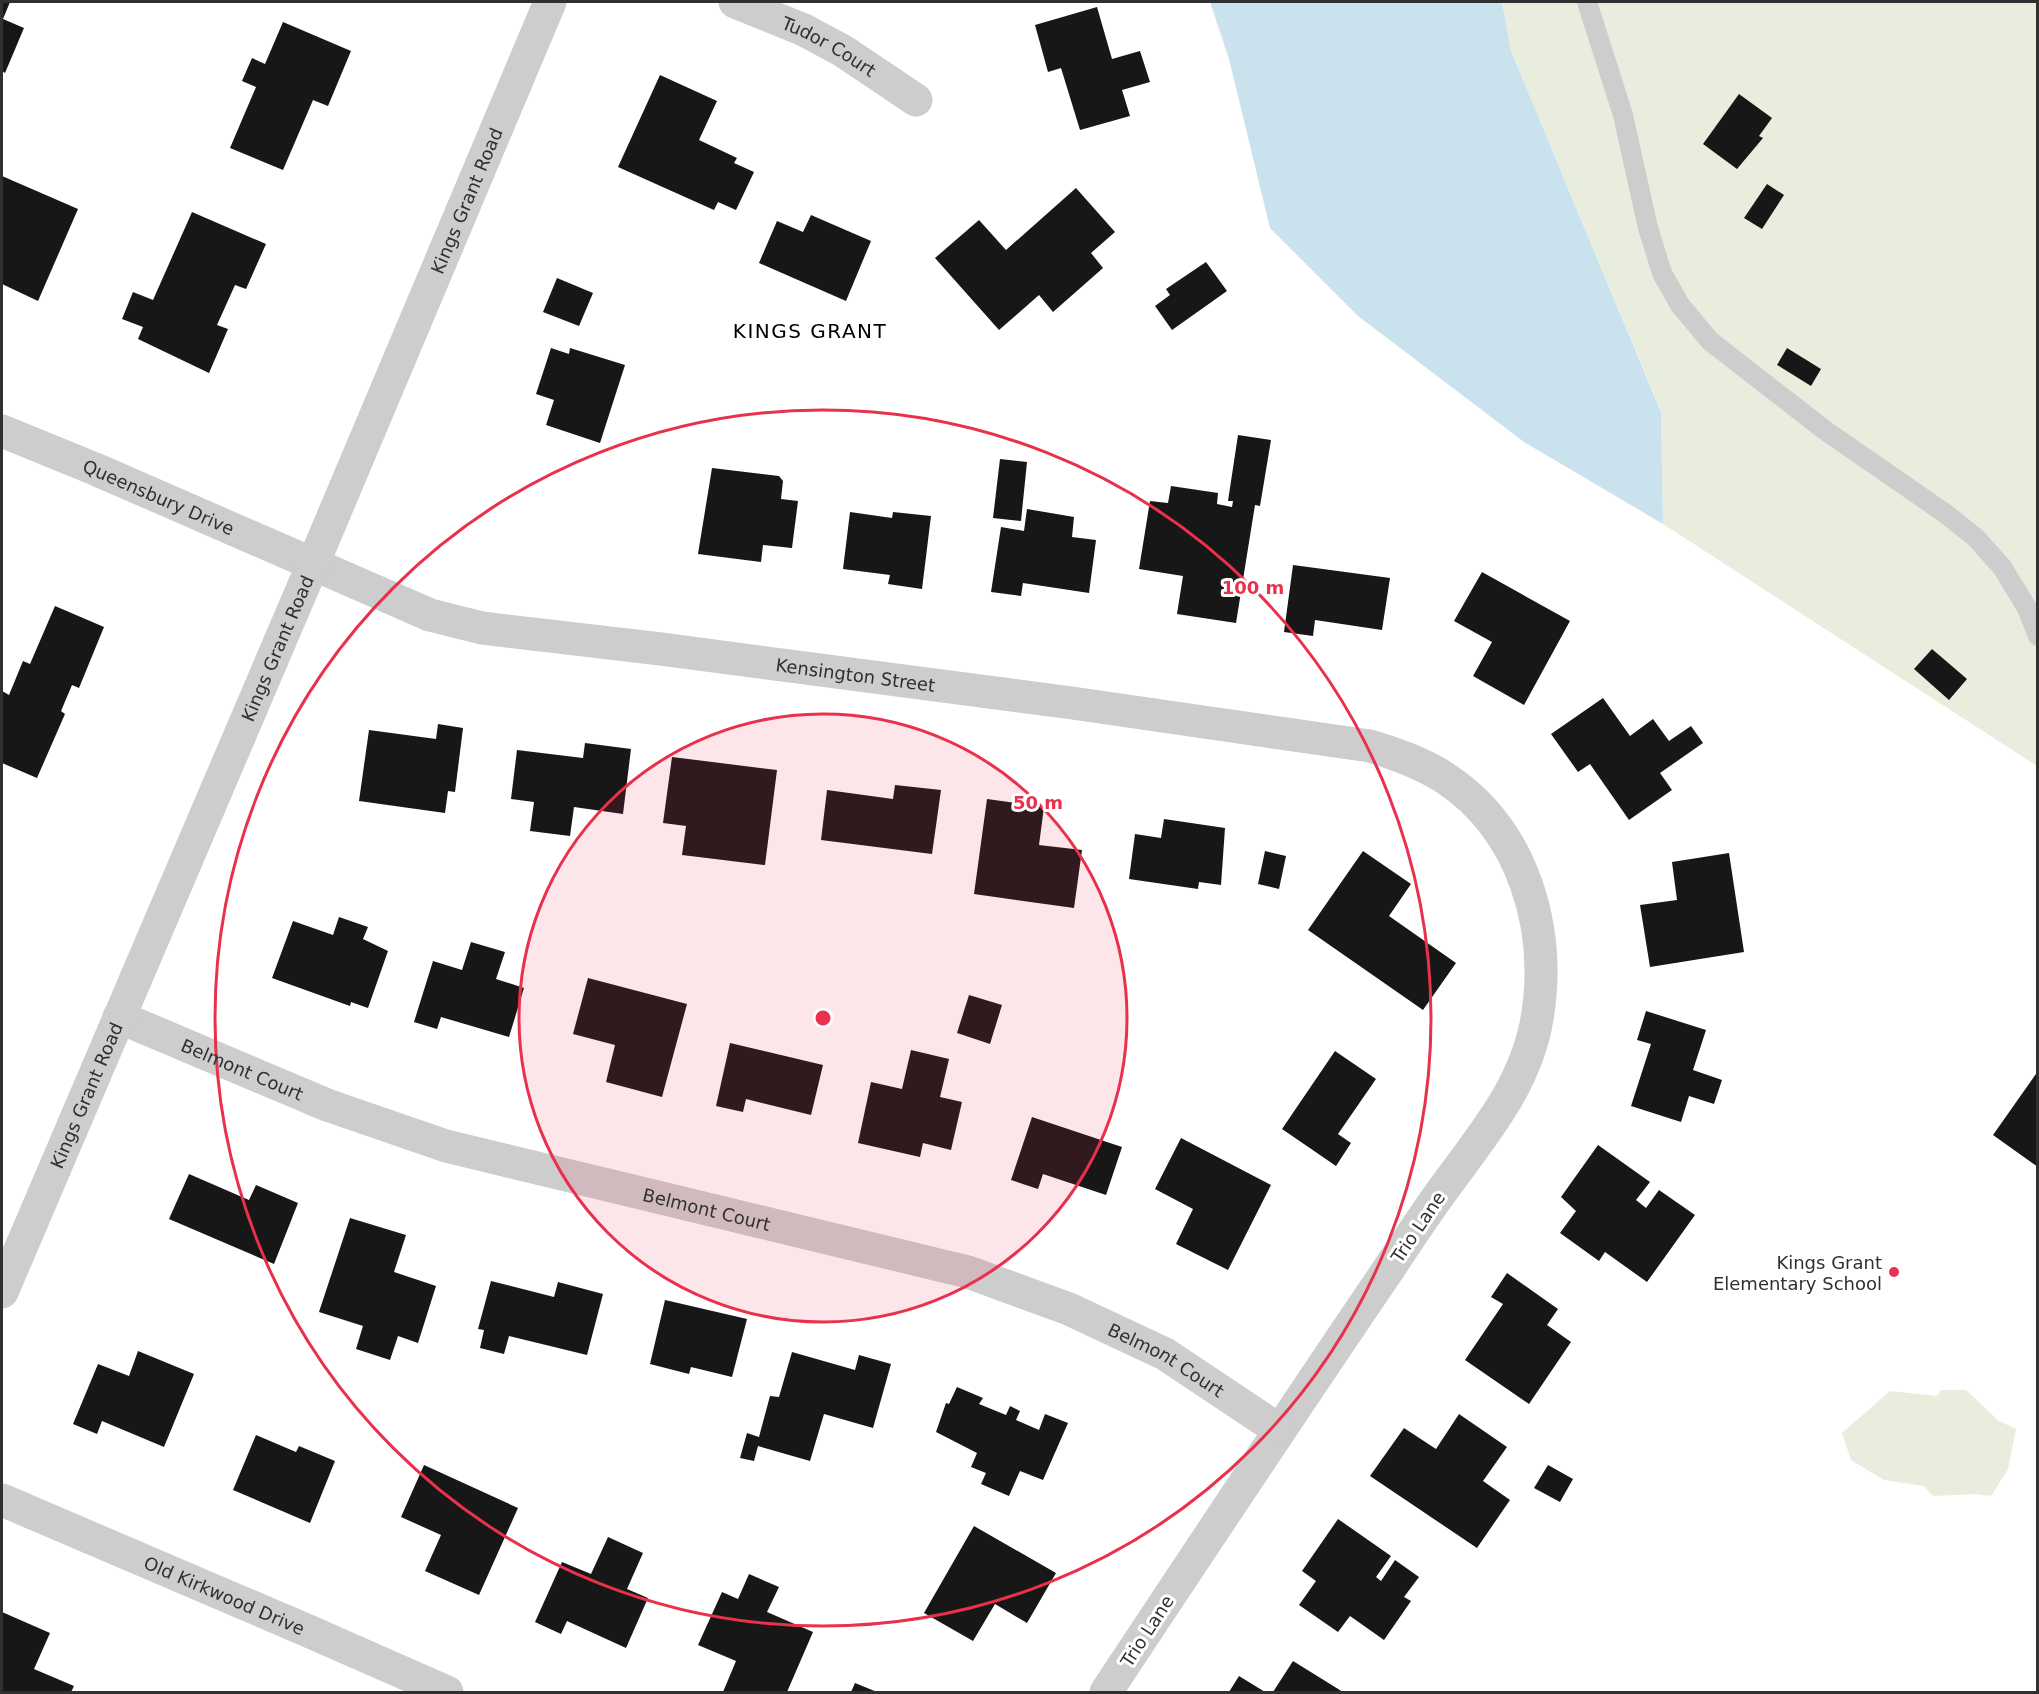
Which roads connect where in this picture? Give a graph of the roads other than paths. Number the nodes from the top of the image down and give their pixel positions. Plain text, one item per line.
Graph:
1 (550, 2) edge
2 (735, 2) edge
3 (1587, 2) edge
4 (916, 100) dead end
5 (2, 431) edge
6 (313, 564) junction
7 (2037, 636) edge
8 (1405, 757) joint
9 (119, 1017) junction
10 (2, 1292) edge
11 (1279, 1430) junction
12 (2, 1500) edge
13 (447, 1692) edge
14 (1106, 1692) edge

1 - 6 street, Kings Grant Road
2 - 4 street, Tudor Court
3 - 7 lane
5 - 6 street, Queensbury Drive
6 - 8 street, Kensington Street
6 - 9 street, Kings Grant Road
8 - 11 street, Trio Lane
9 - 10 street, Kings Grant Road
9 - 11 street, Belmont Court
11 - 14 street, Trio Lane
12 - 13 street, Old Kirkwood Drive

